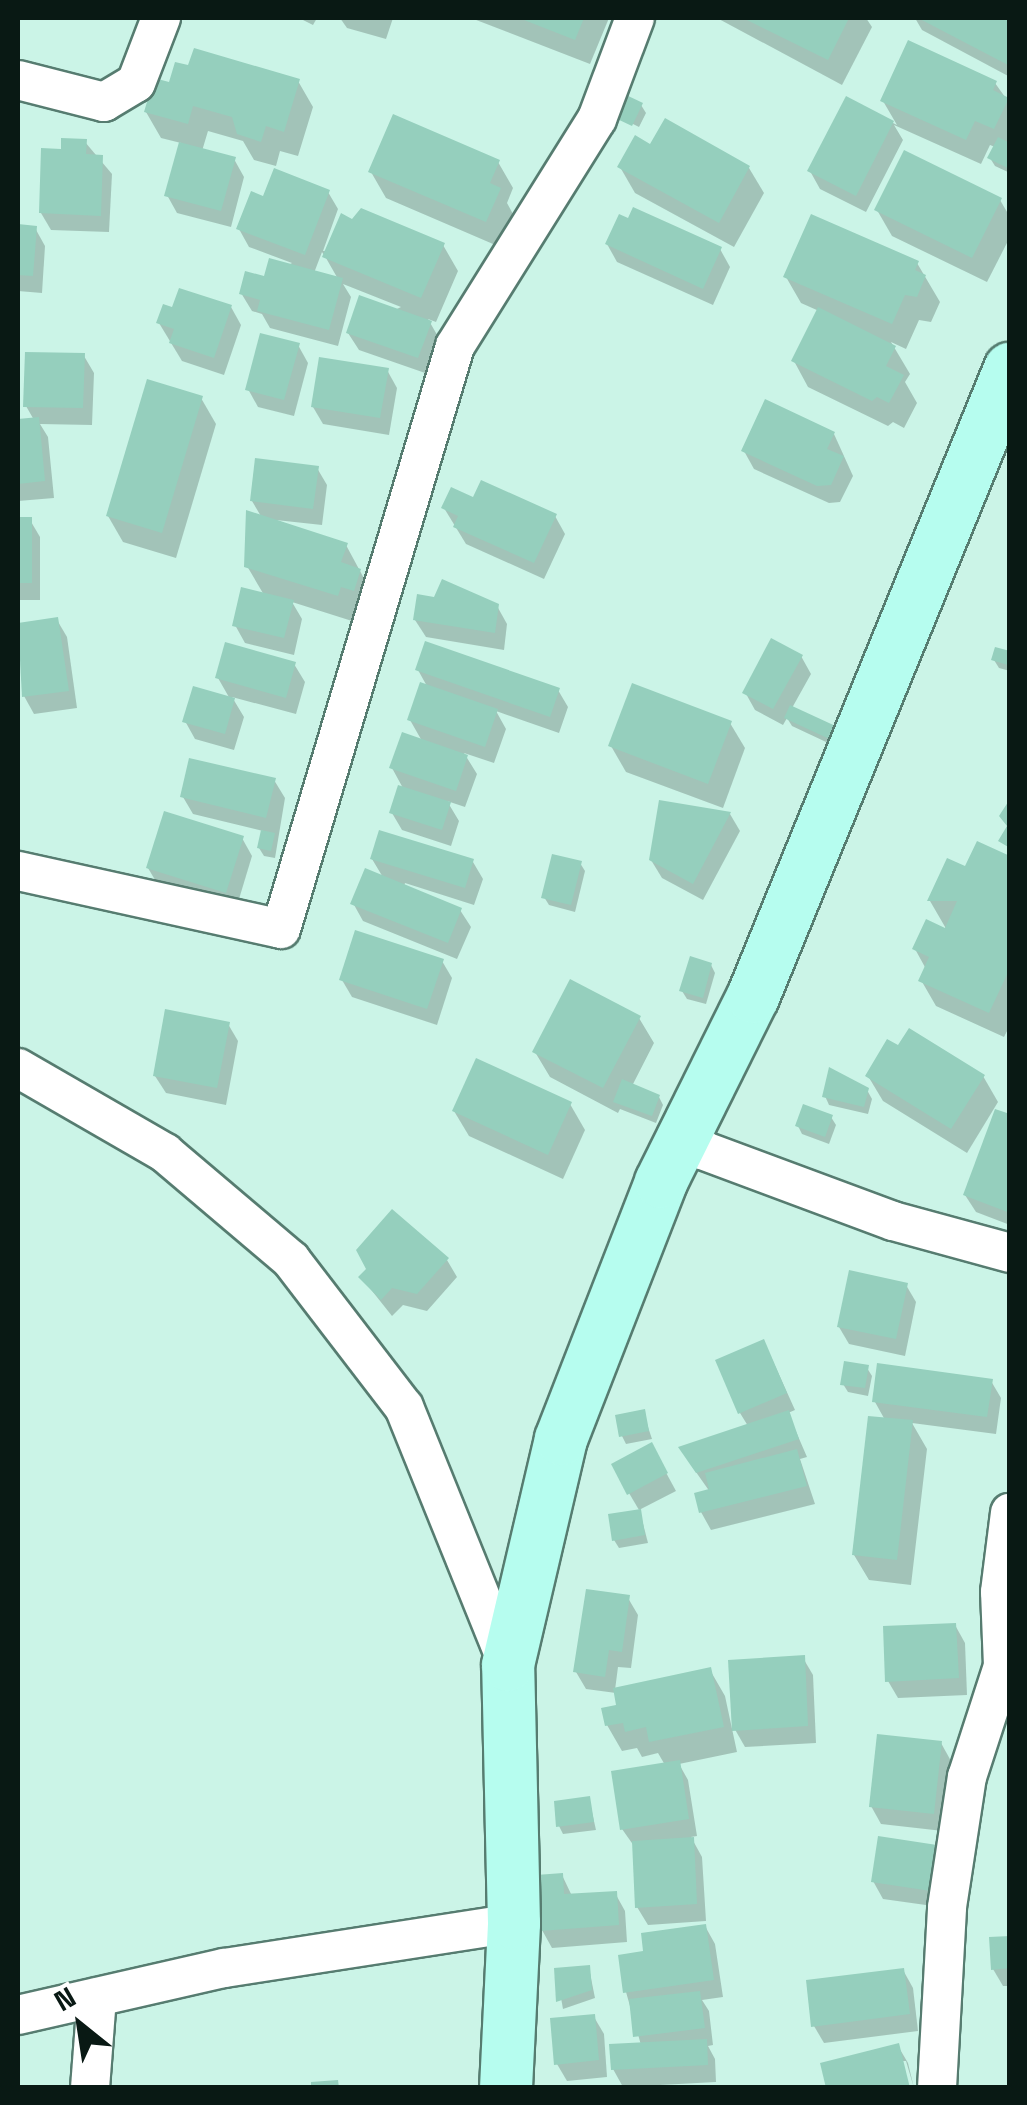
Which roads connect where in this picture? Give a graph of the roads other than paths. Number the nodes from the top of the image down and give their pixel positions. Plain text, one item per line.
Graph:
1 (161, 18) edge
2 (635, 18) edge
3 (18, 80) edge
4 (1010, 369) edge
5 (18, 871) edge
6 (18, 1068) edge
7 (690, 1130) junction
8 (1010, 1254) edge
9 (1010, 1513) edge
10 (508, 1665) junction
11 (1006, 1665) edge
12 (514, 1923) junction
13 (98, 1997) junction
14 (18, 2015) edge
15 (90, 2088) edge
16 (506, 2088) edge
17 (937, 2088) edge

1 - 3 street
2 - 5 street
4 - 7 street
6 - 10 street
7 - 8 street
7 - 10 street
9 - 11 street
10 - 12 street
11 - 17 street
12 - 13 street
12 - 16 street
13 - 14 street
13 - 15 street

